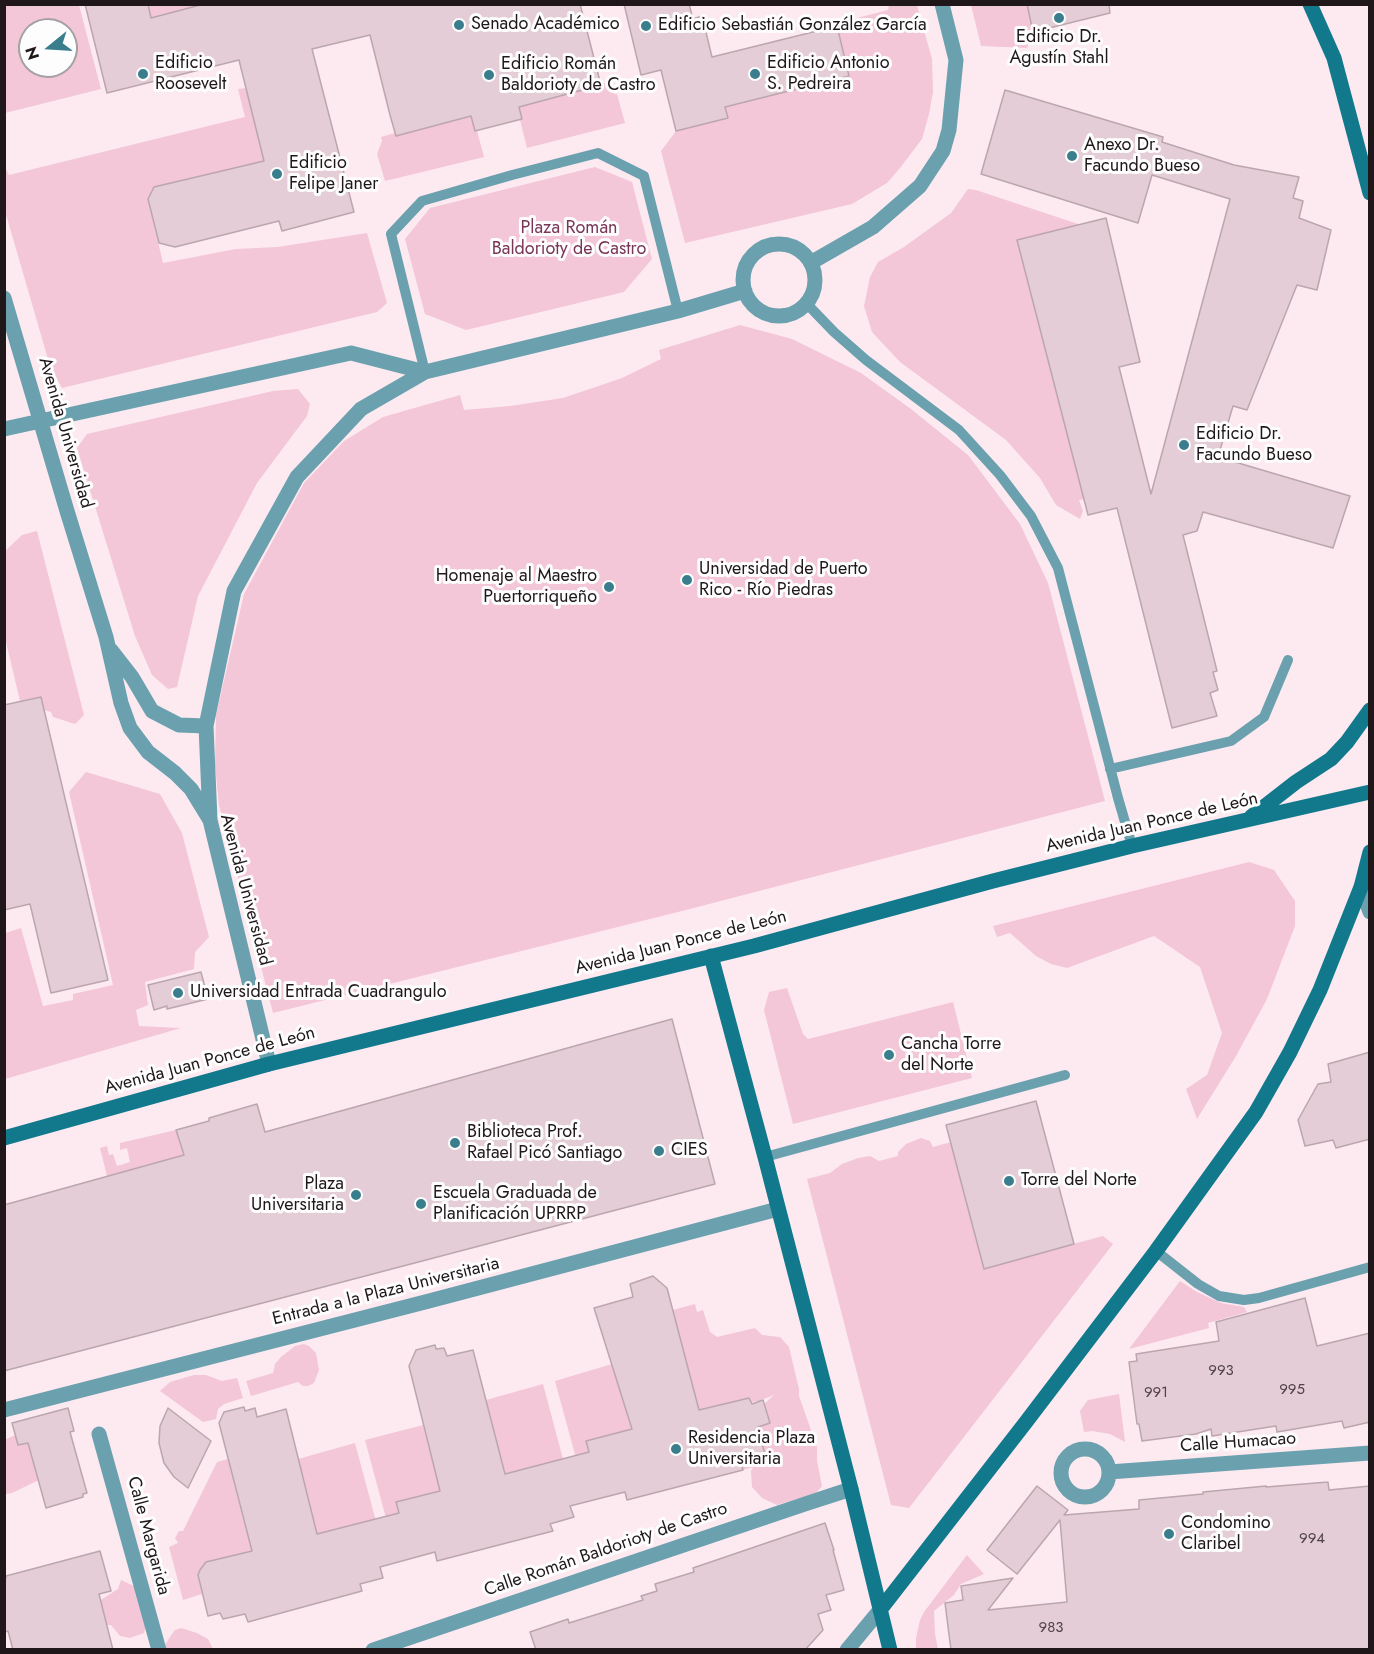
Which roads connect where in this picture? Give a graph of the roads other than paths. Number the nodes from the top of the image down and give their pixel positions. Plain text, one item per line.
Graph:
1 (942, 4) edge
2 (1310, 4) edge
3 (1370, 193) edge
4 (812, 262) junction
5 (745, 291) junction
6 (4, 298) edge
7 (807, 304) junction
8 (678, 311) junction
9 (425, 372) junction
10 (40, 420) junction
11 (4, 429) edge
12 (110, 648) junction
13 (1288, 660) dead end
14 (1370, 710) edge
15 (206, 726) junction
16 (1110, 769) junction
17 (1370, 792) edge
18 (210, 820) junction
19 (1248, 820) junction
20 (1132, 846) junction
21 (1370, 852) edge
22 (1361, 886) junction
23 (1370, 912) edge
24 (711, 956) junction
25 (269, 1064) junction
26 (1065, 1075) dead end
27 (4, 1138) edge
28 (765, 1157) junction
29 (778, 1209) junction
30 (1156, 1251) junction
31 (1370, 1267) edge
32 (4, 1410) edge
33 (99, 1434) dead end
34 (1370, 1454) edge
35 (1109, 1472) dead end
36 (851, 1489) junction
37 (880, 1610) junction
38 (159, 1650) edge
39 (373, 1650) edge
40 (847, 1650) edge
41 (890, 1650) edge

1 - 4 street
2 - 3 street
4 - 5 street
4 - 7 street
5 - 7 street
5 - 8 street
6 - 10 street, Avenida Universidad
7 - 16 lane
8 - 9 street
8 - 9 lane
9 - 10 street
9 - 15 street
10 - 11 street
10 - 12 street, Avenida Universidad
12 - 15 street, Avenida Universidad
12 - 18 street, Avenida Universidad
13 - 16 lane
14 - 19 street
15 - 18 street
16 - 20 lane
17 - 19 street, Avenida Juan Ponce de León
18 - 25 street, Avenida Universidad
19 - 20 street, Avenida Juan Ponce de León
20 - 24 street, Avenida Juan Ponce de León
21 - 22 street
22 - 23 street
22 - 30 street
24 - 25 street, Avenida Juan Ponce de León
24 - 28 street
25 - 27 street, Avenida Juan Ponce de León
26 - 28 lane
28 - 29 street
29 - 32 street, Entrada a la Plaza Universitaria
29 - 36 street
30 - 31 lane
30 - 37 street
33 - 38 street, Calle Margarida
34 - 35 street, Calle Humacao
36 - 37 street
36 - 39 street, Calle Román Baldorioty de Castro
37 - 40 street
37 - 41 street

